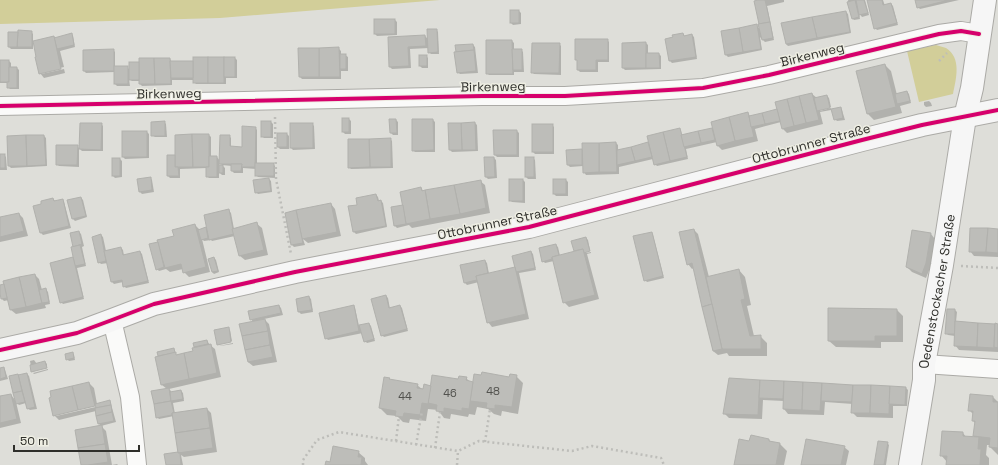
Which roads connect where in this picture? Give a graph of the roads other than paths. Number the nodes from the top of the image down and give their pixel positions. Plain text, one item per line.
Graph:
1 (985, 0) edge
2 (979, 34) junction
3 (0, 106) edge
4 (998, 110) edge
5 (965, 117) junction
6 (112, 320) junction
7 (0, 350) edge
8 (924, 364) junction
9 (998, 369) edge
10 (137, 465) edge
11 (910, 465) edge

1 - 2 main road, Oedenstockacher Straße
2 - 3 street, Birkenweg
2 - 5 main road, Oedenstockacher Straße
4 - 5 main road, Ottobrunner Straße
5 - 6 main road, Ottobrunner Straße
5 - 8 main road, Oedenstockacher Straße
6 - 7 main road, Ottobrunner Straße
6 - 10 street
8 - 9 street
8 - 11 main road, Oedenstockacher Straße

